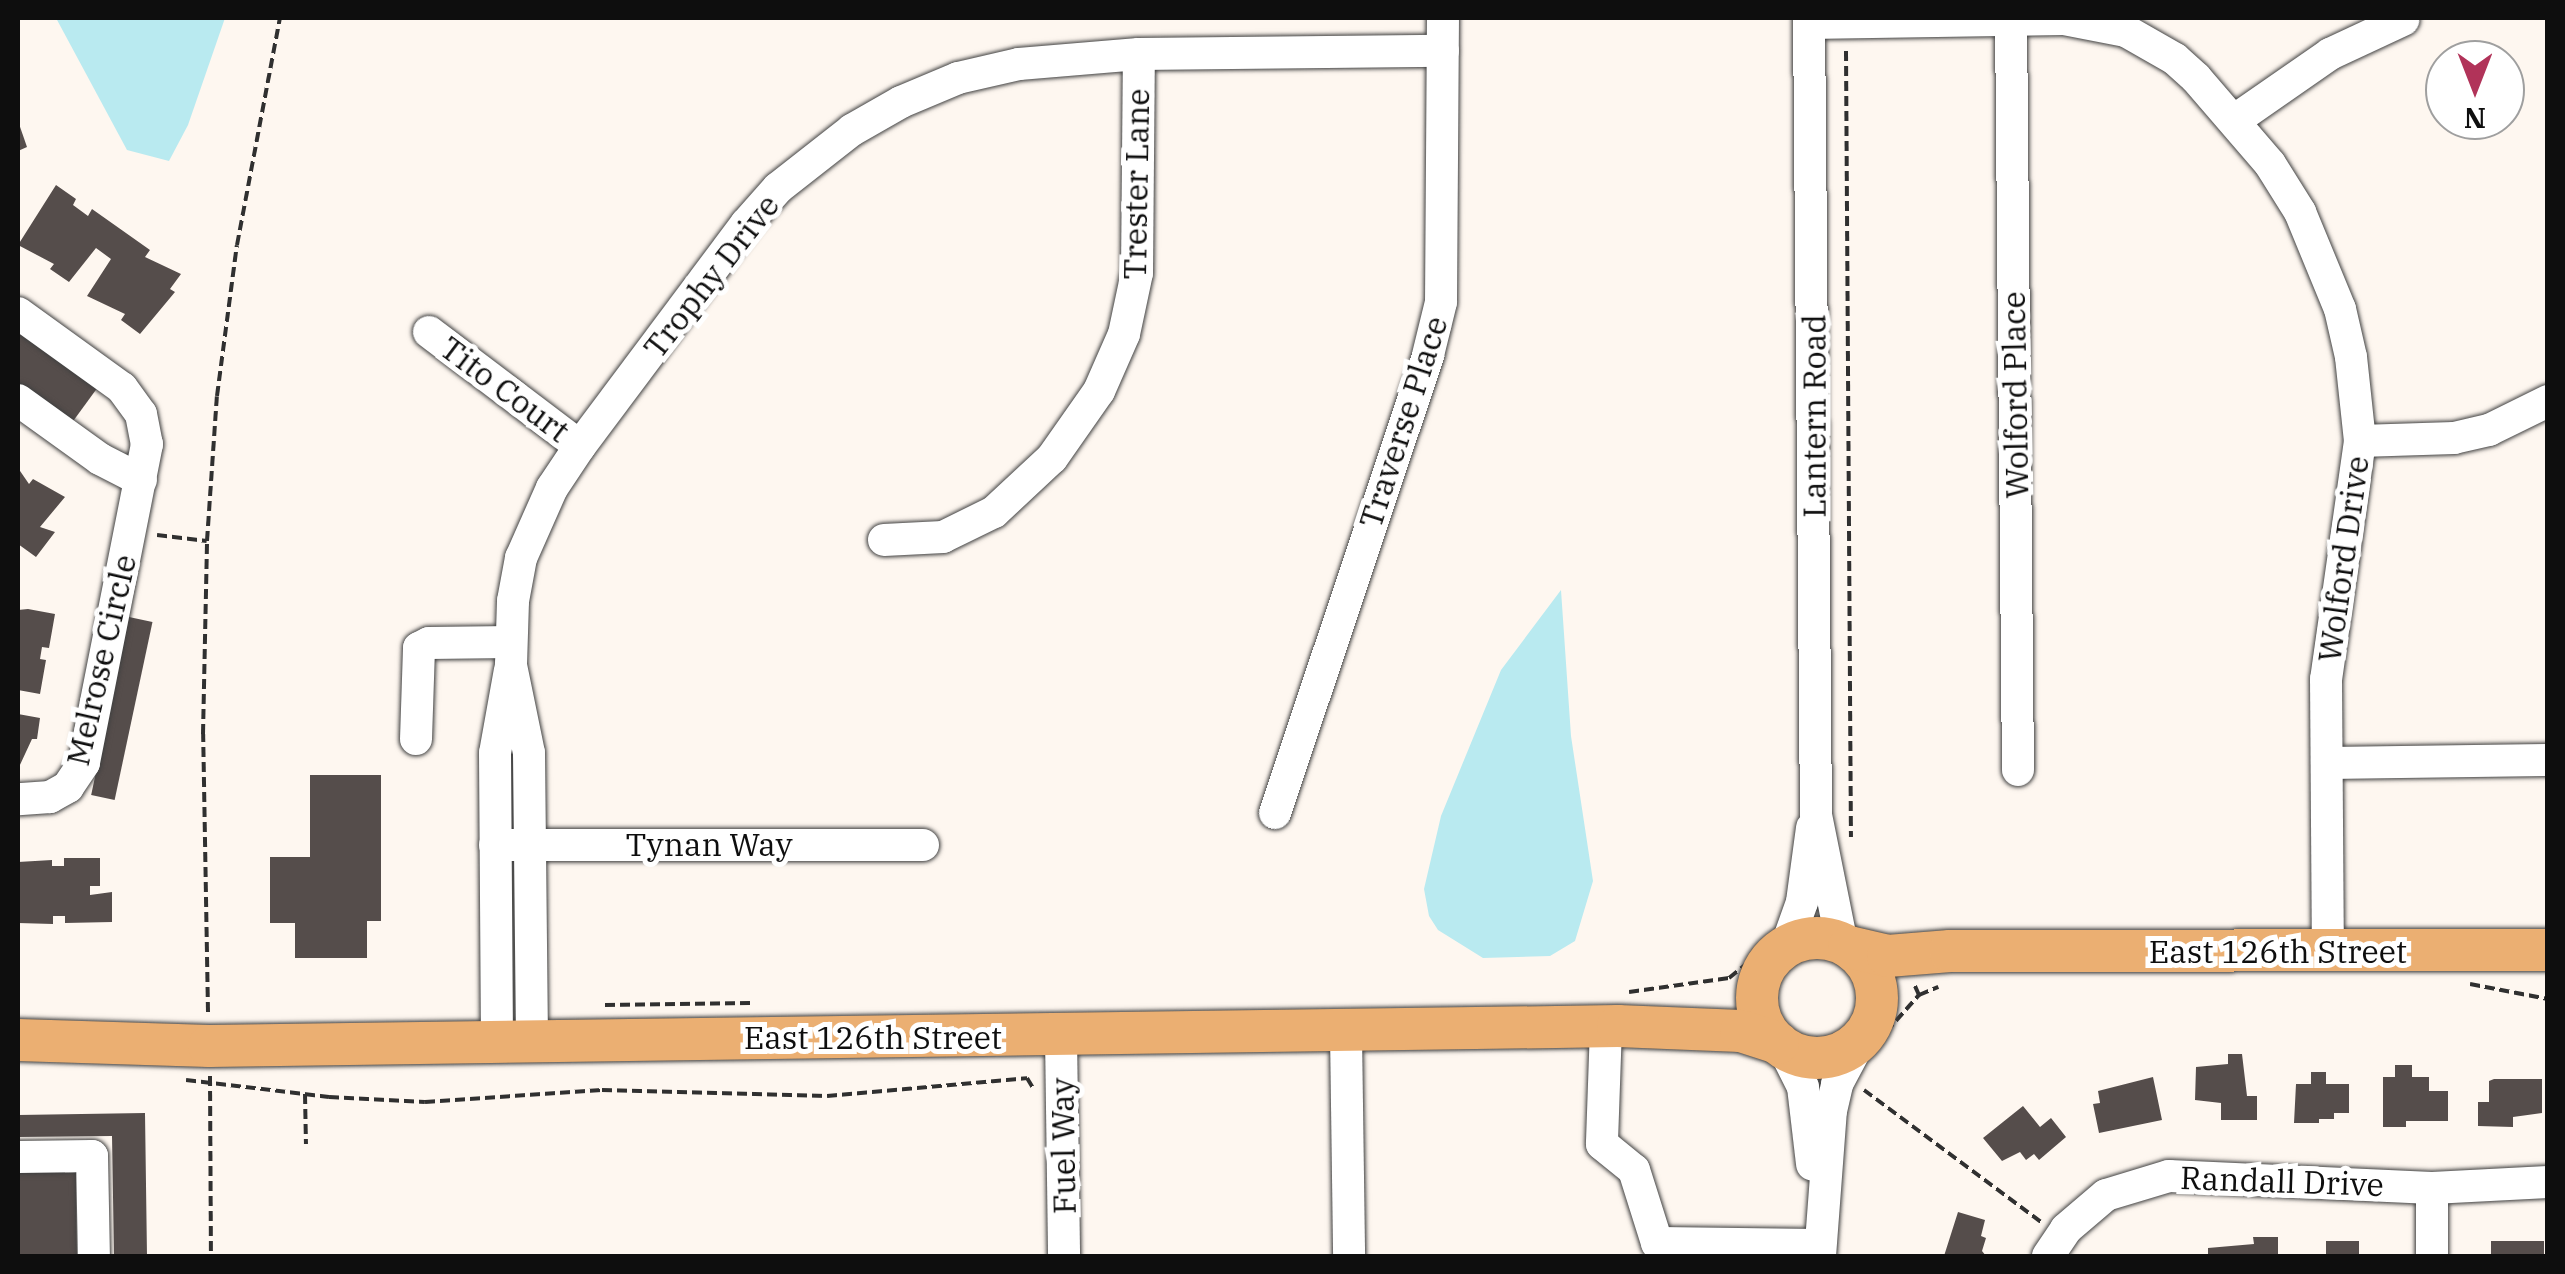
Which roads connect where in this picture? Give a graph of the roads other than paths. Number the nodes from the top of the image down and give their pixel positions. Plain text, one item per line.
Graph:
1 (1443, 18) edge
2 (2011, 19) edge
3 (1810, 20) edge
4 (2403, 20) dead end
5 (1443, 50) junction
6 (1139, 54) junction
7 (2236, 120) junction
8 (18, 313) edge
9 (429, 332) dead end
10 (18, 400) edge
11 (2548, 402) edge
12 (2360, 441) junction
13 (580, 446) junction
14 (141, 480) junction
15 (884, 540) dead end
16 (511, 654) junction
17 (416, 739) dead end
18 (2548, 760) edge
19 (2327, 762) junction
20 (2018, 770) dead end
21 (18, 799) edge
22 (1275, 812) dead end
23 (1816, 814) junction
24 (495, 845) junction
25 (529, 845) junction
26 (922, 845) dead end
27 (1846, 946) junction
28 (2328, 950) junction
29 (2548, 950) edge
30 (1774, 952) junction
31 (2009, 954) junction
32 (1612, 1016) junction
33 (1346, 1032) junction
34 (1872, 1033) junction
35 (1061, 1036) junction
36 (18, 1040) edge
37 (514, 1040) junction
38 (128, 1045) junction
39 (1781, 1046) junction
40 (18, 1052) edge
41 (18, 1157) edge
42 (2548, 1182) edge
43 (2432, 1188) junction
44 (1820, 1241) edge
45 (2054, 1246) edge
46 (94, 1256) edge
47 (1064, 1256) edge
48 (1349, 1256) edge
49 (2432, 1256) edge

1 - 5 street, Traverse Place
2 - 3 street, Wolford Drive
2 - 7 street, Wolford Drive
2 - 20 street, Wolford Place
3 - 23 street, Lantern Road
4 - 7 street
5 - 6 street, Trophy Drive
5 - 22 street, Traverse Place
6 - 13 street, Trophy Drive
6 - 15 street, Trester Lane
7 - 12 street, Wolford Drive
8 - 14 street, Melrose Circle
9 - 13 street, Tito Court
10 - 14 street
11 - 12 street
12 - 19 street, Wolford Drive
13 - 16 street, Trophy Drive
14 - 21 street, Melrose Circle
16 - 17 street
16 - 24 street, Trophy Drive
16 - 25 street, Trophy Drive
18 - 19 street
19 - 28 street, Wolford Drive
23 - 27 street, Lantern Road
23 - 30 street, Lantern Road
24 - 25 street, Tynan Way
24 - 37 street, Trophy Drive
25 - 26 street, Tynan Way
25 - 37 street, Trophy Drive
27 - 30 main road
27 - 31 main road, East 126th Street
27 - 34 main road
28 - 29 main road, East 126th Street
28 - 31 main road, East 126th Street
30 - 32 main road, East 126th Street
30 - 39 main road
31 - 34 main road, East 126th Street
32 - 33 main road, East 126th Street
32 - 39 main road, East 126th Street
32 - 44 street
33 - 35 main road, East 126th Street
33 - 48 street
34 - 39 main road
34 - 44 street
35 - 37 main road, East 126th Street
35 - 47 street, Fuel Way
36 - 38 main road, East 126th Street
37 - 38 main road, East 126th Street
38 - 40 main road, East 126th Street
39 - 44 street
41 - 46 street
42 - 43 street, Randall Drive
43 - 45 street, Randall Drive
43 - 49 street

